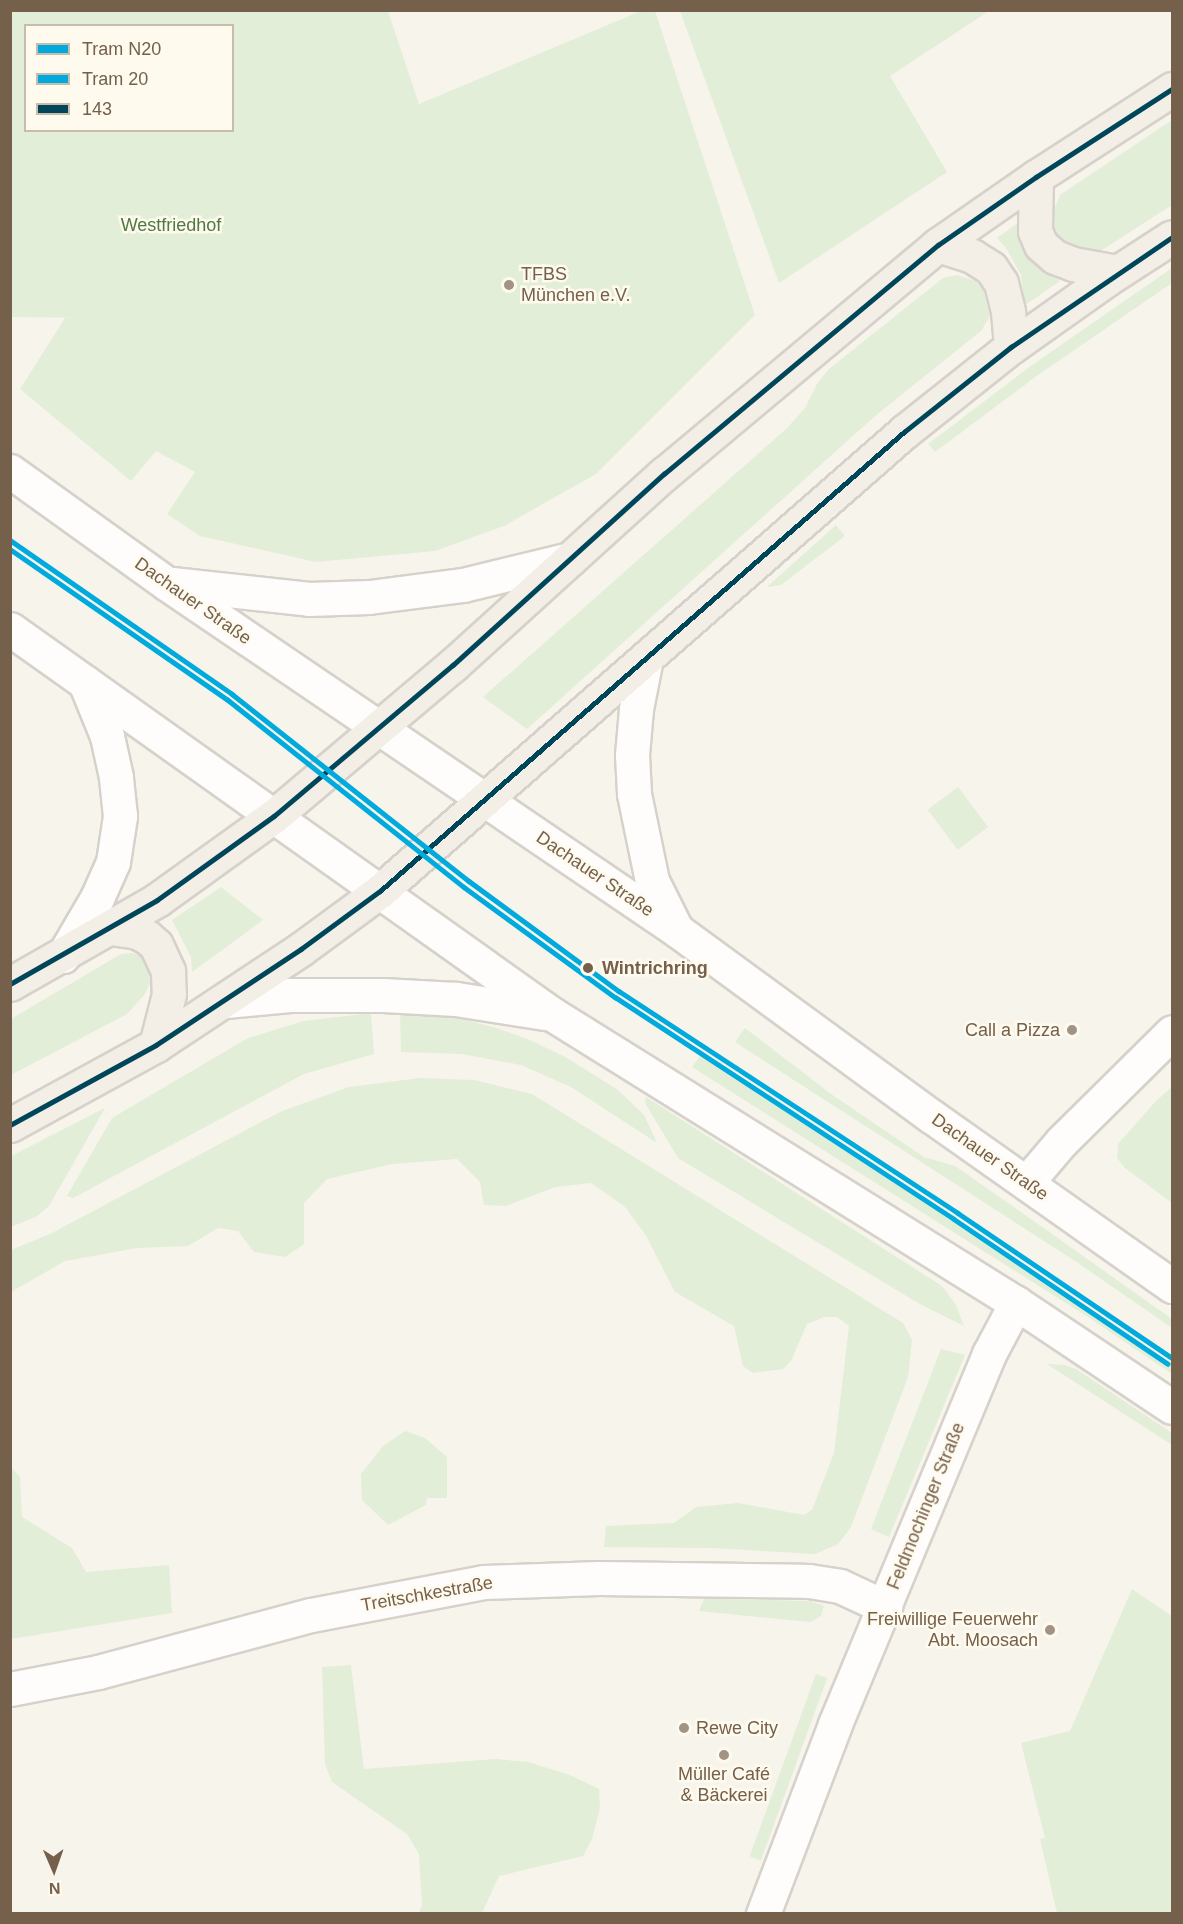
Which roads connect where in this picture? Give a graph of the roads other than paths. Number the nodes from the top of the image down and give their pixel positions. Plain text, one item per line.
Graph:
1 (1173, 89) edge
2 (1036, 177) junction
3 (1173, 237) edge
4 (938, 245) junction
5 (1117, 272) junction
6 (1011, 347) junction
7 (10, 471) edge
8 (570, 558) junction
9 (166, 583) junction
10 (10, 629) edge
11 (646, 658) junction
12 (85, 682) junction
13 (380, 729) junction
14 (485, 799) junction
15 (274, 816) junction
16 (380, 891) junction
17 (110, 928) junction
18 (678, 931) junction
19 (63, 956) junction
20 (10, 984) edge
21 (226, 1001) junction
22 (552, 1014) junction
23 (1173, 1032) edge
24 (156, 1045) junction
25 (10, 1125) edge
26 (1028, 1182) junction
27 (1173, 1286) edge
28 (1016, 1303) junction
29 (1173, 1407) edge
30 (885, 1607) junction
31 (10, 1689) edge
32 (763, 1914) edge

1 - 2 main road
2 - 4 main road
2 - 5 main road
3 - 5 main road
4 - 6 main road
4 - 8 main road
5 - 6 main road
6 - 11 main road
7 - 9 main road, Dachauer Straße
8 - 9 main road
8 - 13 main road
9 - 13 main road, Dachauer Straße
10 - 12 main road
11 - 14 main road
11 - 18 main road
12 - 15 main road
12 - 19 main road
13 - 14 main road, Dachauer Straße
13 - 15 main road
14 - 16 main road
14 - 18 main road, Dachauer Straße
15 - 16 main road
15 - 17 main road
16 - 21 main road
16 - 22 main road
17 - 19 main road
17 - 24 main road
18 - 26 main road, Dachauer Straße
19 - 20 main road
21 - 22 main road
21 - 24 main road
22 - 28 main road
23 - 26 main road
24 - 25 main road
26 - 27 main road, Dachauer Straße
28 - 29 main road
28 - 30 main road, Feldmochinger Straße
30 - 31 main road, Treitschkestraße
30 - 32 main road, Feldmochinger Straße

